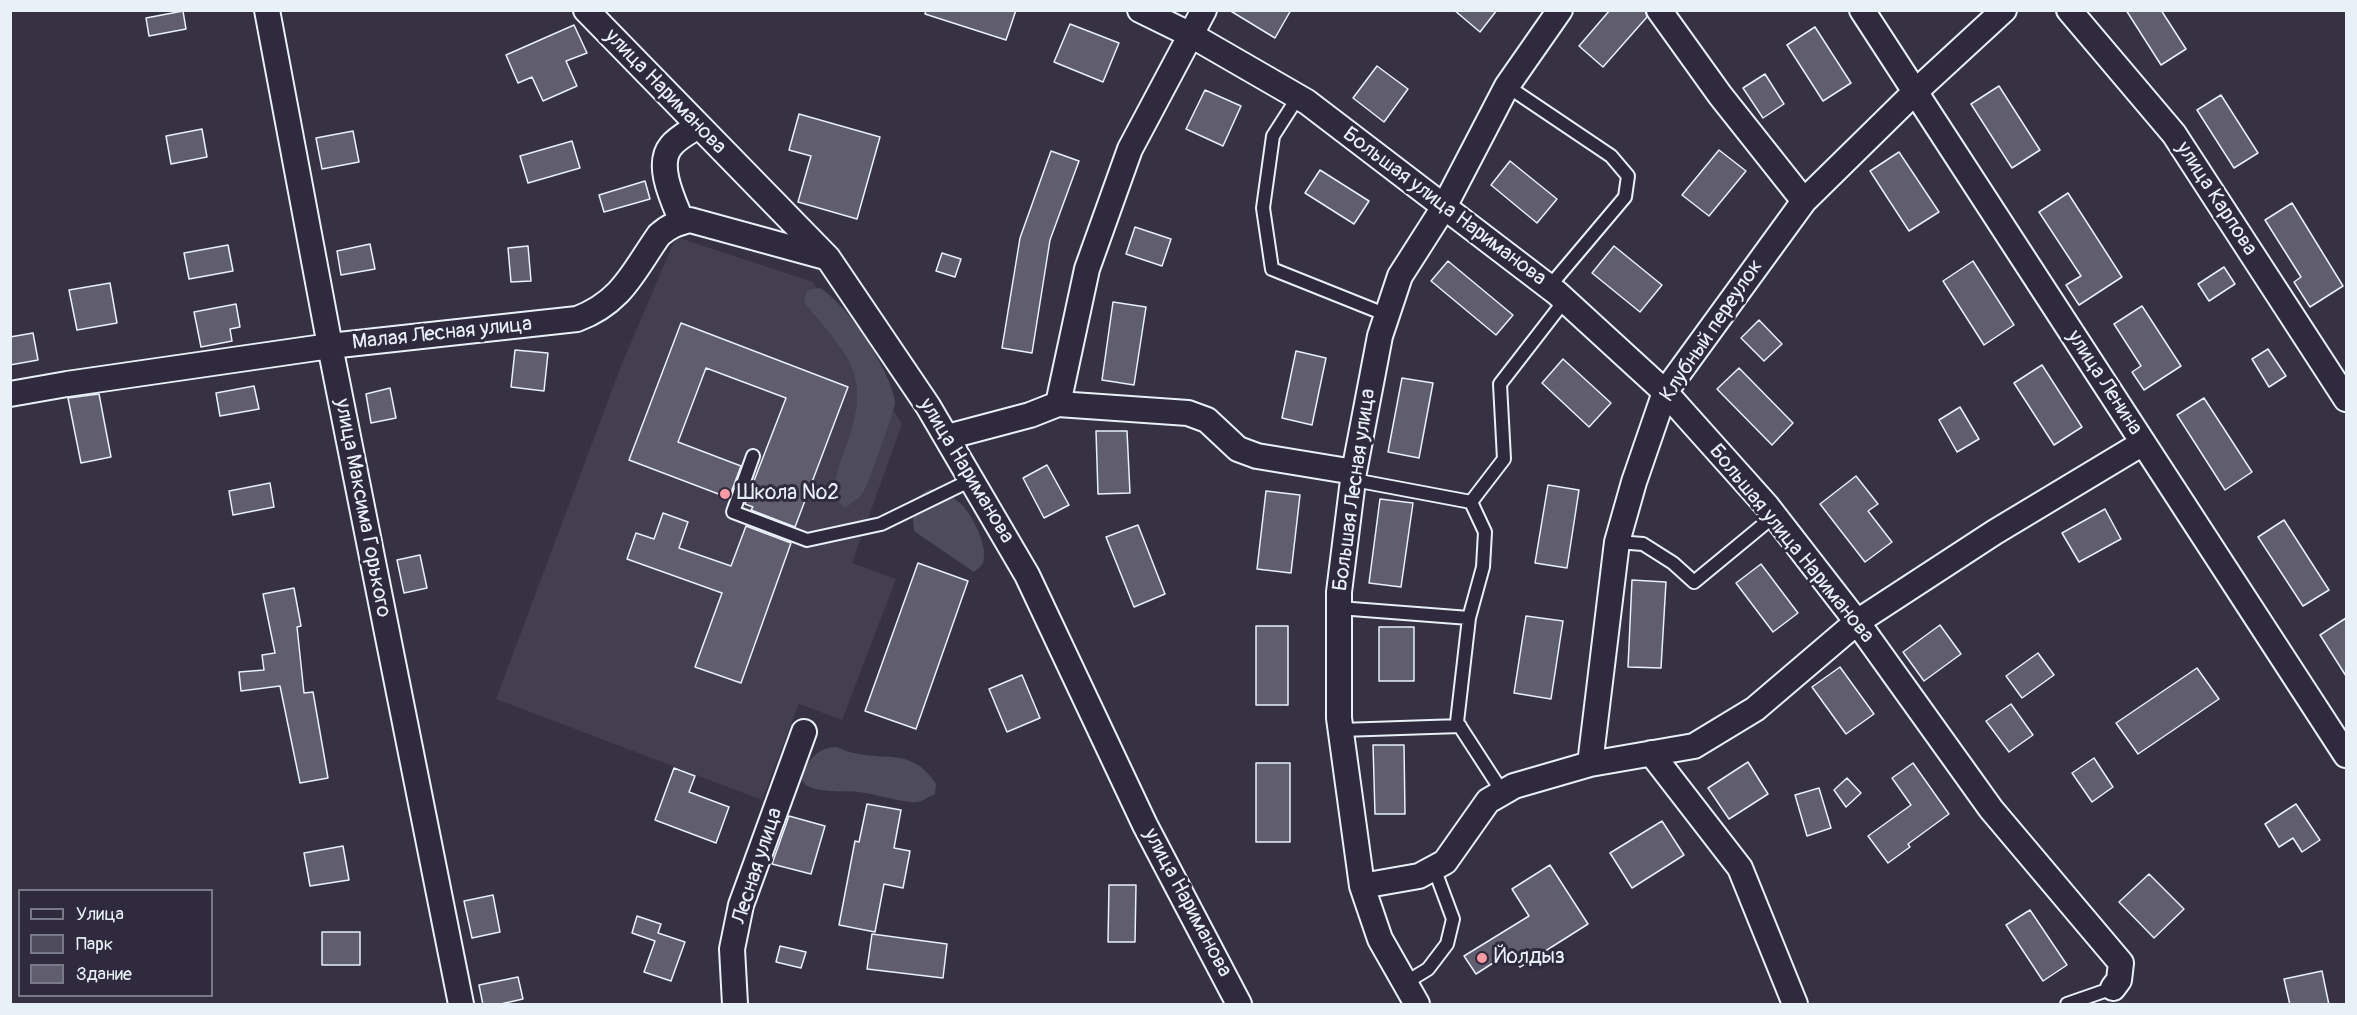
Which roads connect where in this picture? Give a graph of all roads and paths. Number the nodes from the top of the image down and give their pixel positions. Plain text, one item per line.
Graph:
1 (267, 10) edge
2 (586, 10) edge
3 (1140, 10) edge
4 (1204, 10) edge
5 (1560, 10) edge
6 (1659, 10) edge
7 (1862, 10) edge
8 (2004, 10) edge
9 (2068, 10) edge
10 (1191, 35) junction
11 (1507, 86) junction
12 (1915, 92) junction
13 (1298, 97) junction
14 (698, 126) junction
15 (1804, 201) junction
16 (1444, 207) junction
17 (682, 222) junction
18 (828, 258) junction
19 (1557, 293) junction
20 (1387, 315) junction
21 (330, 346) junction
22 (1665, 392) junction
23 (10, 394) edge
24 (2346, 399) edge
25 (1058, 404) junction
26 (947, 437) junction
27 (2143, 443) junction
28 (753, 456) dead end
29 (1354, 476) junction
30 (971, 480) junction
31 (1471, 502) junction
32 (1774, 516) junction
33 (1617, 542) junction
34 (1339, 608) junction
35 (1469, 618) junction
36 (1857, 622) junction
37 (1460, 726) junction
38 (1341, 730) junction
39 (804, 732) dead end
40 (1651, 753) junction
41 (2346, 755) edge
42 (1590, 764) junction
43 (1503, 793) junction
44 (1434, 868) junction
45 (1362, 886) junction
46 (1405, 983) junction
47 (2113, 988) joint
48 (461, 1005) edge
49 (735, 1005) edge
50 (1239, 1005) edge
51 (1417, 1005) edge
52 (1795, 1005) edge
53 (2067, 1005) edge

1 - 21 street, улица Максима Горького
2 - 14 street, улица Нариманова
3 - 10 street, Большая улица Нариманова
4 - 10 street
5 - 11 street, Большая Лесная улица
6 - 15 street
7 - 12 street, улица Ленина
8 - 12 street, Клубный переулок
9 - 24 street, улица Карпова
10 - 13 street, Большая улица Нариманова
10 - 25 street
11 - 16 street, Большая Лесная улица
11 - 19 lane
12 - 15 street, Клубный переулок
12 - 27 street, улица Ленина
13 - 16 street, Большая улица Нариманова
13 - 20 lane
14 - 17 street
14 - 18 street, улица Нариманова
15 - 22 street, Клубный переулок
16 - 19 street, Большая улица Нариманова
16 - 20 street, Большая Лесная улица
17 - 18 street
17 - 21 street, Малая Лесная улица
18 - 26 street, улица Нариманова
19 - 22 street, Большая улица Нариманова
19 - 31 lane
20 - 29 street, Большая Лесная улица
21 - 23 street, Малая Лесная улица
21 - 48 street, улица Максима Горького
22 - 32 street, Большая улица Нариманова
22 - 33 street, Клубный переулок
25 - 26 street
25 - 29 street
26 - 30 street, улица Нариманова
27 - 36 street
27 - 41 street, улица Ленина
28 - 30 lane
29 - 31 lane
29 - 34 street, Большая Лесная улица
30 - 50 street, улица Нариманова
31 - 35 lane
32 - 33 lane
32 - 36 street, Большая улица Нариманова
33 - 42 street, Клубный переулок
34 - 35 lane
34 - 38 street, Большая Лесная улица
35 - 37 lane
36 - 40 street
36 - 47 street, Большая улица Нариманова
37 - 38 lane
37 - 43 lane
38 - 45 street, Большая Лесная улица
39 - 49 street, Лесная улица
40 - 42 street
40 - 52 street
42 - 43 street
43 - 44 street
44 - 45 street
44 - 46 lane
45 - 46 street, Большая Лесная улица
46 - 51 street, Большая Лесная улица
47 - 53 lane

